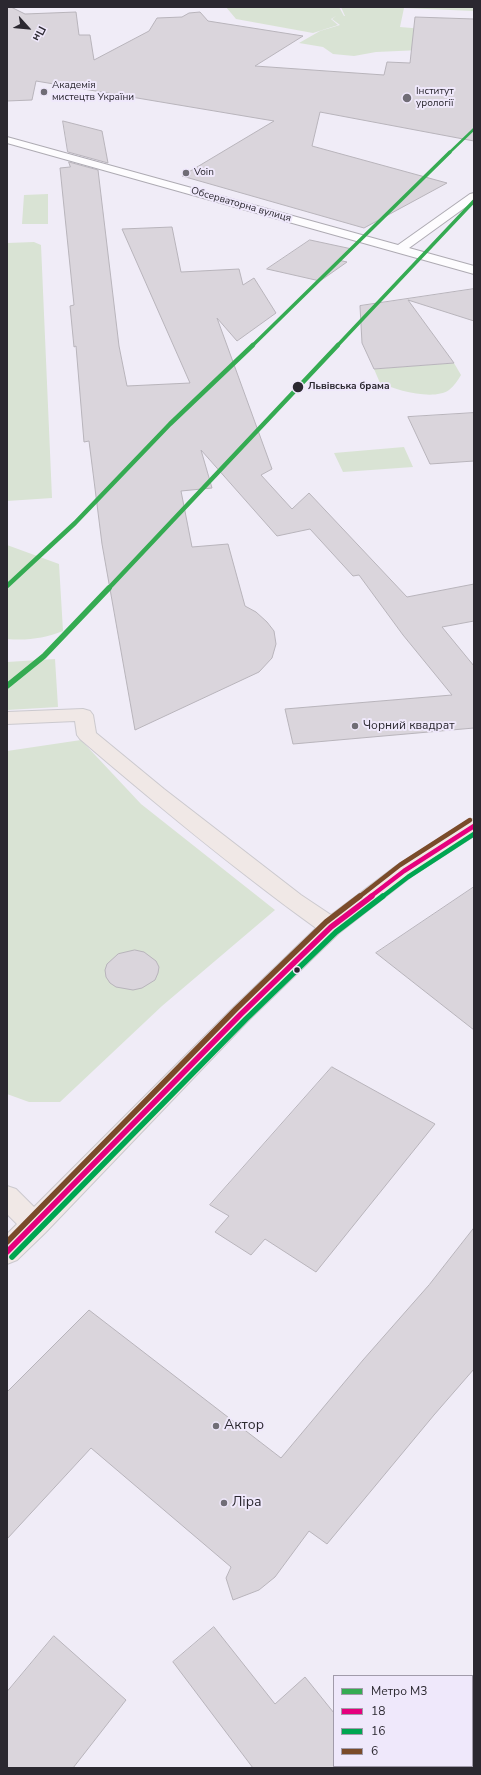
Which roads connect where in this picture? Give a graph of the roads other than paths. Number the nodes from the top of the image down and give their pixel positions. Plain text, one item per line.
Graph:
1 (7, 140) edge
2 (474, 196) edge
3 (400, 249) junction
4 (474, 270) edge
5 (7, 718) edge
6 (474, 826) edge
7 (331, 927) junction
8 (7, 1197) edge
9 (35, 1225) junction
10 (7, 1252) edge

1 - 3 street, Обсерваторна вулиця
2 - 3 street
3 - 4 street, Обсерваторна вулиця
5 - 7 main road
6 - 7 main road
7 - 9 main road
8 - 9 main road
9 - 10 main road

